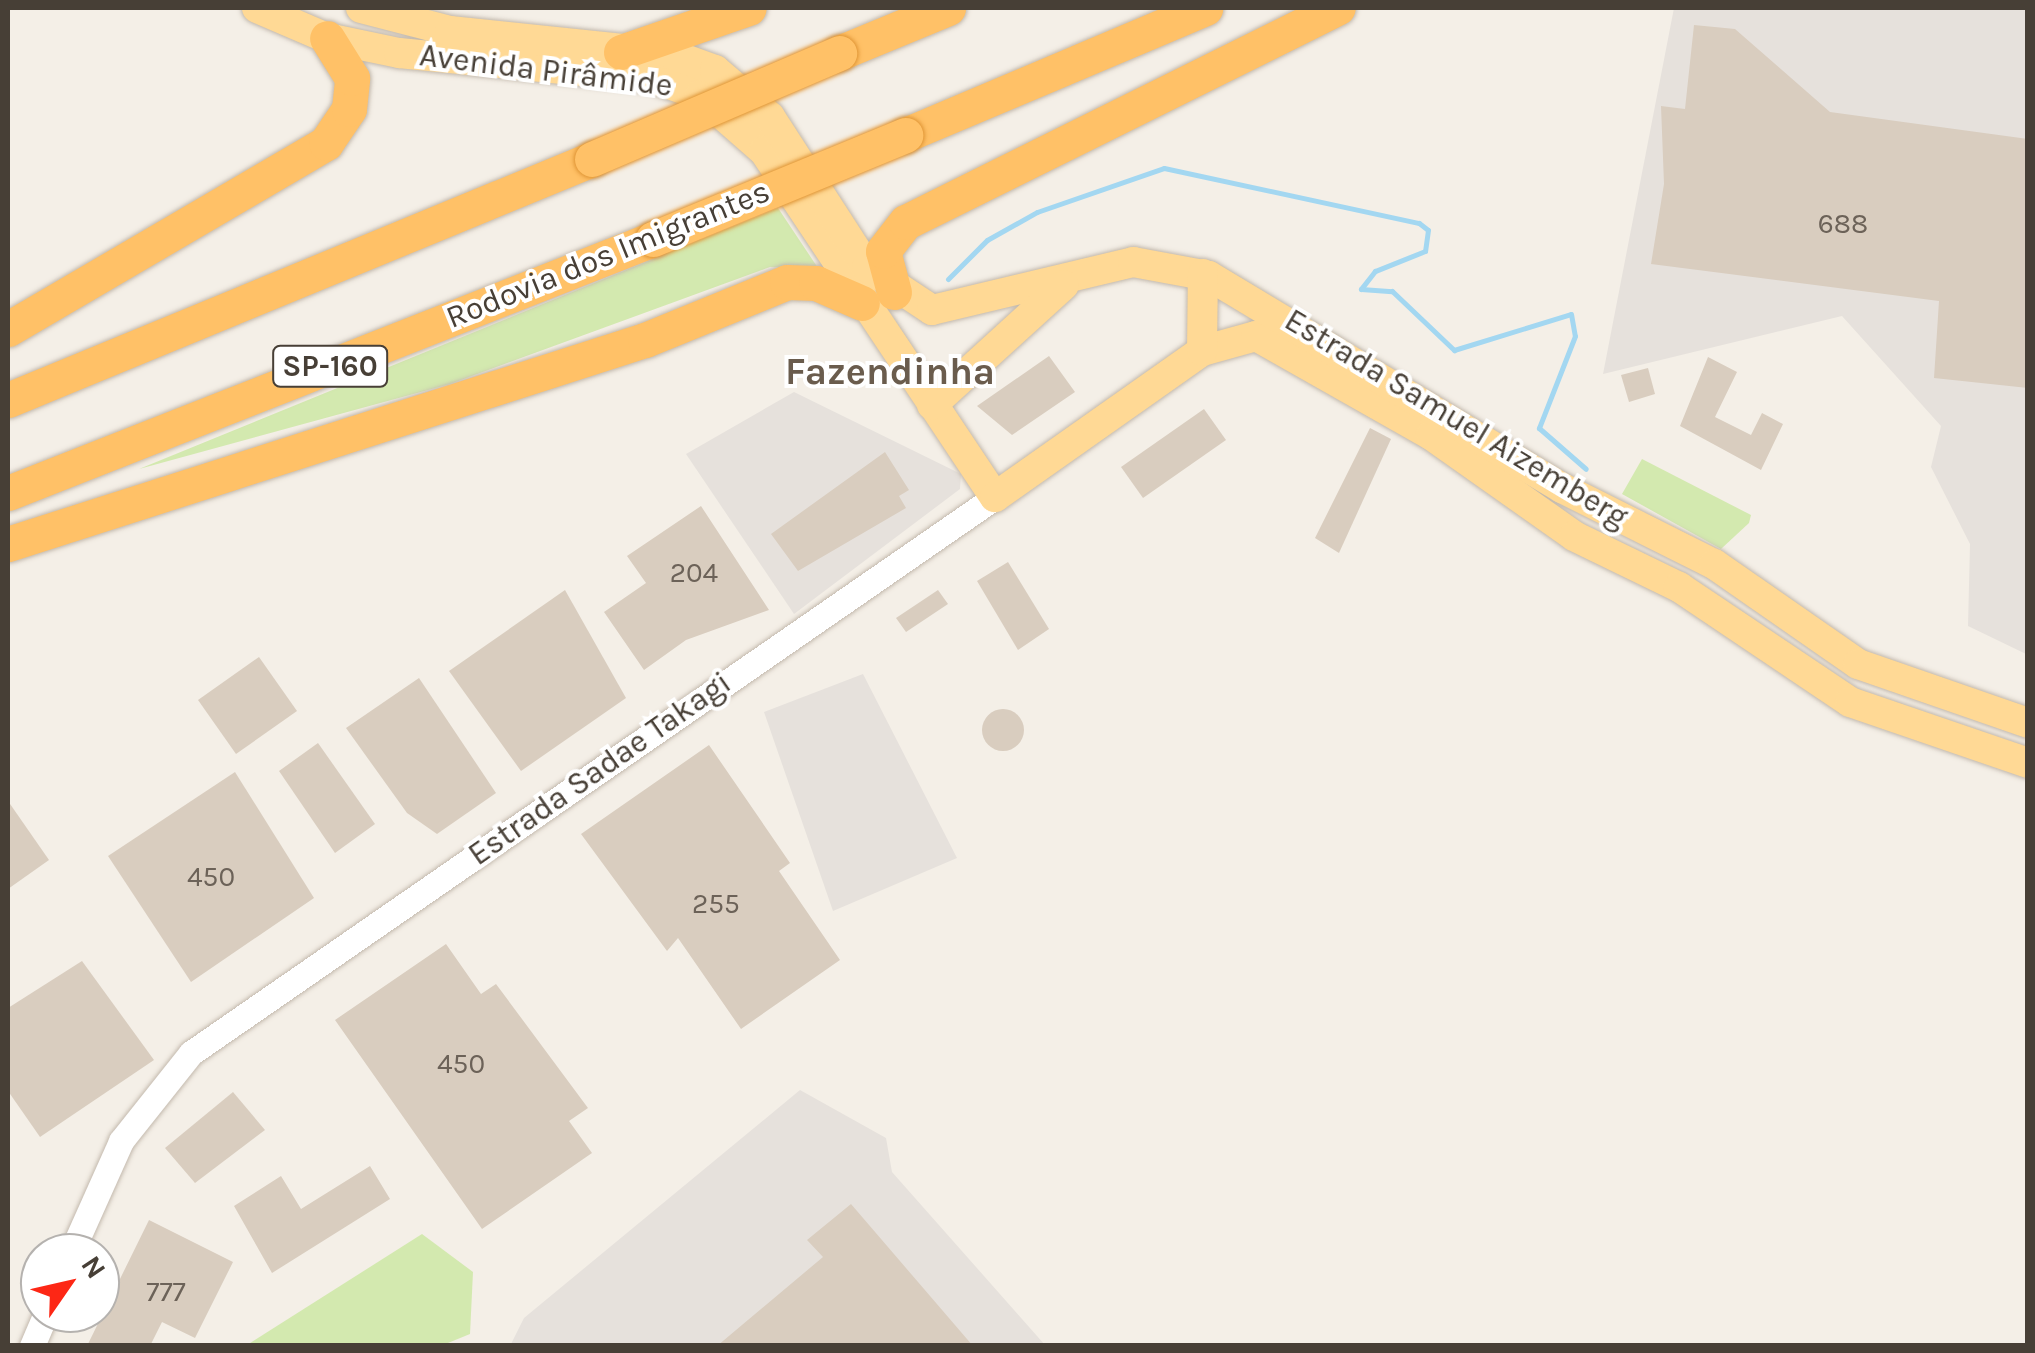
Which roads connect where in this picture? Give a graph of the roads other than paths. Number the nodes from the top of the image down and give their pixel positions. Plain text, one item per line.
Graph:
1 (257, 8) edge
2 (361, 8) edge
3 (749, 8) edge
4 (948, 8) edge
5 (1206, 8) edge
6 (1338, 8) edge
7 (327, 38) junction
8 (621, 52) junction
9 (1079, 274) junction
10 (1203, 274) junction
11 (878, 298) junction
12 (8, 330) edge
13 (1202, 351) junction
14 (8, 400) edge
15 (932, 404) junction
16 (8, 493) edge
17 (994, 497) junction
18 (8, 544) edge
19 (2026, 719) edge
20 (2021, 761) edge
21 (80, 1233) edge

1 - 7 main road, Avenida Pirâmide
2 - 8 main road, Avenida Pirâmide
3 - 8 highway
4 - 14 highway, SP-160, bridge
5 - 16 highway, Rodovia dos Imigrantes / SP-160, bridge
6 - 11 highway
7 - 11 main road, Avenida Pirâmide
7 - 12 highway
8 - 11 main road, Avenida Pirâmide
9 - 10 main road, Estrada Samuel Aizemberg
9 - 11 main road, Estrada Samuel Aizemberg
9 - 15 main road
10 - 13 main road
10 - 19 main road, Estrada Samuel Aizemberg
11 - 15 main road, Avenida Pirâmide
11 - 18 highway
13 - 17 main road, Estrada Sadae Takagi
13 - 20 main road, Estrada Samuel Aizemberg
15 - 17 main road, Avenida Pirâmide
17 - 21 street, Estrada Sadae Takagi
19 - 20 street

